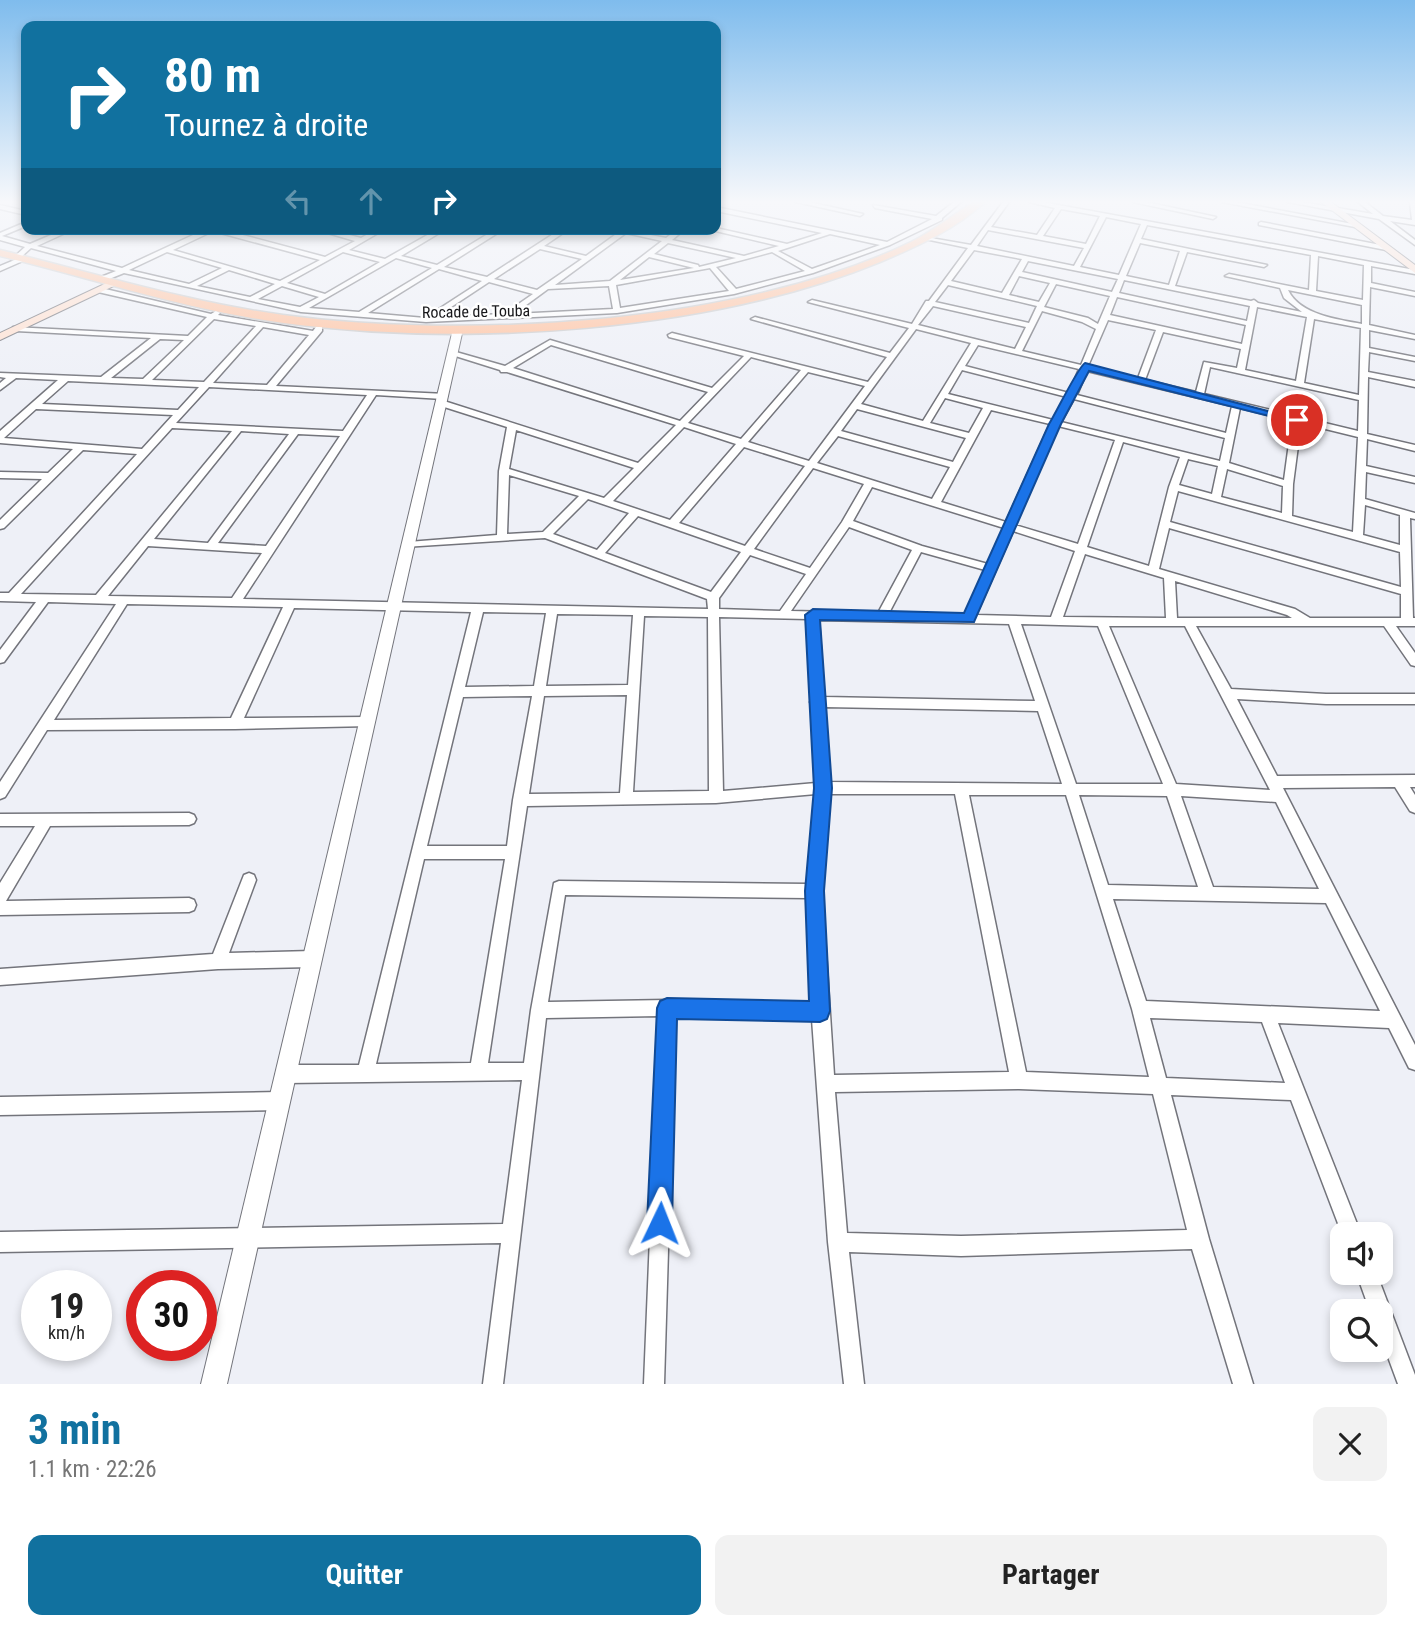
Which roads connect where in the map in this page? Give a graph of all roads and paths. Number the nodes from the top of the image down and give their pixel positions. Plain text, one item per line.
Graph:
1 (634, 266) edge
2 (49, 267) edge
3 (107, 267) edge
4 (132, 267) edge
5 (223, 267) edge
6 (311, 267) edge
7 (378, 267) edge
8 (438, 267) joint
9 (509, 267) edge
10 (576, 267) edge
11 (636, 267) edge
12 (708, 267) joint
13 (801, 267) edge
14 (826, 267) edge
15 (857, 267) edge
16 (957, 267) edge
17 (1023, 267) edge
18 (1077, 267) edge
19 (1125, 267) edge
20 (1178, 267) edge
21 (1233, 267) edge
22 (1264, 267) edge
23 (1314, 267) edge
24 (1368, 267) edge
25 (1392, 267) edge
26 (228, 268) junction
27 (123, 271) junction
28 (1415, 271) edge
29 (811, 272) junction
30 (135, 274) junction
31 (668, 274) junction
32 (1019, 275) junction
33 (1121, 276) junction
34 (1229, 276) junction
35 (488, 280) junction
36 (946, 282) junction
37 (280, 283) junction
38 (612, 283) junction
39 (1053, 283) junction
40 (1265, 283) junction
41 (107, 284) junction
42 (1367, 284) junction
43 (190, 286) junction
44 (1172, 286) junction
45 (547, 287) junction
46 (1283, 287) junction
47 (734, 292) junction
48 (539, 293) junction
49 (1312, 293) junction
50 (1415, 294) edge
51 (1005, 295) junction
52 (1114, 295) junction
53 (325, 296) junction
54 (1224, 296) junction
55 (252, 299) junction
56 (812, 302) dead end
57 (1254, 302) junction
58 (929, 303) junction
59 (1364, 303) junction
60 (1041, 306) junction
61 (222, 309) junction
62 (302, 310) junction
63 (617, 311) junction
64 (361, 314) junction
65 (1311, 314) junction
66 (211, 316) junction
67 (506, 316) junction
68 (1106, 317) junction
69 (285, 319) junction
70 (755, 319) dead end
71 (426, 320) junction
72 (324, 323) junction
73 (1250, 324) junction
74 (550, 325) junction
75 (1364, 325) junction
76 (260, 326) junction
77 (1031, 326) junction
78 (913, 327) junction
79 (1160, 328) junction
80 (16, 329) junction
81 (458, 329) junction
82 (1101, 329) junction
83 (315, 334) junction
84 (672, 335) dead end
85 (159, 336) junction
86 (0, 337) edge
87 (1415, 337) edge
88 (189, 338) junction
89 (1213, 340) junction
90 (550, 342) junction
91 (976, 342) junction
92 (1244, 347) junction
93 (1364, 349) junction
94 (452, 352) junction
95 (1017, 352) junction
96 (749, 355) junction
97 (892, 356) junction
98 (1415, 359) edge
99 (1207, 364) junction
100 (1085, 366) junction
101 (959, 367) junction
102 (806, 369) junction
103 (504, 370) junction
104 (1241, 371) junction
105 (1363, 373) junction
106 (0, 375) edge
107 (15, 375) junction
108 (65, 378) junction
109 (103, 380) junction
110 (1141, 381) junction
111 (145, 382) junction
112 (206, 384) junction
113 (1300, 384) junction
114 (1415, 384) edge
115 (870, 385) junction
116 (0, 387) edge
117 (269, 388) junction
118 (714, 391) junction
119 (373, 393) junction
120 (943, 395) junction
121 (1200, 395) junction
122 (1072, 396) junction
123 (1362, 398) junction
124 (442, 399) junction
125 (1237, 404) junction
126 (854, 405) junction
127 (33, 406) junction
128 (988, 407) junction
129 (180, 413) junction
130 (1297, 420) junction
131 (925, 424) junction
132 (1055, 424) junction
133 (169, 425) junction
134 (681, 425) junction
135 (512, 427) junction
136 (238, 429) junction
137 (295, 432) junction
138 (835, 432) junction
139 (346, 434) junction
140 (1362, 435) junction
141 (1228, 436) junction
142 (971, 437) junction
143 (0, 438) edge
144 (1120, 439) junction
145 (742, 444) junction
146 (80, 447) junction
147 (1415, 448) edge
148 (145, 452) junction
149 (1185, 455) junction
150 (810, 465) junction
151 (1225, 465) junction
152 (956, 466) junction
153 (641, 467) junction
154 (1363, 468) junction
155 (504, 471) junction
156 (0, 475) edge
157 (50, 476) junction
158 (1415, 480) edge
159 (869, 483) junction
160 (1288, 484) junction
161 (1174, 487) junction
162 (586, 495) junction
163 (1216, 498) junction
164 (1360, 501) junction
165 (606, 502) junction
166 (935, 503) junction
167 (636, 513) junction
168 (1410, 515) edge
169 (1287, 517) junction
170 (847, 523) junction
171 (1165, 524) junction
172 (672, 525) junction
173 (0, 526) edge
174 (1010, 527) junction
175 (546, 535) junction
176 (1357, 537) junction
177 (502, 538) junction
178 (145, 542) junction
179 (408, 545) junction
180 (211, 546) junction
181 (918, 548) junction
182 (1081, 549) junction
183 (270, 550) junction
184 (1405, 550) junction
185 (747, 551) junction
186 (597, 555) junction
187 (990, 568) junction
188 (1154, 569) junction
189 (811, 572) junction
190 (1169, 574) junction
191 (1406, 592) junction
192 (6, 597) edge
193 (713, 597) junction
194 (45, 598) junction
195 (99, 599) junction
196 (124, 600) junction
197 (235, 602) junction
198 (289, 604) junction
199 (394, 606) junction
200 (478, 608) junction
201 (552, 610) junction
202 (639, 612) junction
203 (714, 613) junction
204 (785, 613) junction
205 (813, 615) junction
206 (882, 616) junction
207 (969, 618) junction
208 (1056, 620) junction
209 (1013, 621) junction
210 (1102, 622) junction
211 (1309, 622) junction
212 (1387, 622) junction
213 (1411, 622) edge
214 (1172, 623) junction
215 (1189, 623) junction
216 (0, 659) edge
217 (1415, 662) edge
218 (635, 690) junction
219 (539, 691) junction
220 (458, 692) junction
221 (1229, 694) junction
222 (1415, 699) edge
223 (816, 702) junction
224 (1041, 706) junction
225 (367, 722) junction
226 (235, 724) junction
227 (44, 725) junction
228 (1399, 780) junction
229 (1415, 780) edge
230 (1275, 782) junction
231 (823, 788) junction
232 (961, 790) junction
233 (1071, 790) junction
234 (1172, 790) junction
235 (0, 793) edge
236 (1282, 796) junction
237 (716, 797) junction
238 (626, 798) junction
239 (520, 800) junction
240 (1415, 807) edge
241 (189, 819) dead end
242 (0, 820) edge
243 (45, 821) junction
244 (513, 852) junction
245 (418, 853) junction
246 (249, 880) dead end
247 (815, 891) junction
248 (1102, 892) junction
249 (1208, 894) junction
250 (1329, 896) junction
251 (0, 897) edge
252 (189, 905) dead end
253 (0, 908) edge
254 (312, 959) junction
255 (218, 961) junction
256 (0, 977) edge
257 (667, 1008) junction
258 (1140, 1009) junction
259 (539, 1010) junction
260 (820, 1011) junction
261 (1267, 1015) junction
262 (1394, 1020) junction
263 (1412, 1052) edge
264 (531, 1071) junction
265 (478, 1072) junction
266 (365, 1073) junction
267 (285, 1074) junction
268 (1019, 1080) junction
269 (826, 1084) junction
270 (1161, 1086) junction
271 (1297, 1092) junction
272 (279, 1101) junction
273 (0, 1105) edge
274 (1347, 1222) edge
275 (512, 1233) junction
276 (248, 1237) junction
277 (1199, 1239) junction
278 (0, 1242) edge
279 (838, 1242) junction
280 (1393, 1343) edge
281 (214, 1384) edge
282 (493, 1384) edge
283 (654, 1384) edge
284 (854, 1384) edge
285 (1243, 1384) edge
286 (1408, 1384) edge

1 - 38 street
2 - 41 main road, Rocade de Touba
3 - 27 street
4 - 27 street
5 - 26 street
6 - 37 street
7 - 53 street
8 - 35 street
8 - 64 street
9 - 35 street
10 - 45 street
11 - 31 street
12 - 31 street
12 - 47 street
13 - 29 street
14 - 29 street
15 - 74 main road, Rocade de Touba
16 - 36 street
17 - 32 street
18 - 33 street
19 - 33 street
20 - 44 street
21 - 34 street
22 - 40 street
23 - 49 street
24 - 42 street
25 - 28 street
26 - 37 street
26 - 43 street
27 - 30 street
27 - 41 street
29 - 47 street
30 - 41 street
30 - 43 street
31 - 38 street
32 - 39 street
32 - 51 street
33 - 44 street
33 - 52 street
34 - 40 street
34 - 54 street
35 - 48 street
35 - 71 street
36 - 51 street
36 - 58 street
37 - 53 street
37 - 55 street
38 - 45 street
38 - 63 street
39 - 52 street
39 - 60 street
40 - 46 street
41 - 61 main road, Rocade de Touba
41 - 66 street
41 - 80 main road
42 - 50 street
42 - 59 street
43 - 55 street
44 - 54 street
45 - 48 street
46 - 49 street
46 - 65 street
47 - 63 street
48 - 67 street
49 - 59 street
51 - 60 street
52 - 68 street
52 - 73 street
53 - 62 street
54 - 57 street
55 - 62 street
56 - 78 street
57 - 65 street
57 - 73 street
58 - 77 street
58 - 78 street
59 - 75 street
60 - 77 street
60 - 82 street
61 - 66 street
61 - 69 main road, Rocade de Touba
62 - 64 street
62 - 69 street
63 - 67 street
64 - 71 street
65 - 75 street
65 - 113 street
66 - 76 street
66 - 88 street
67 - 71 street
68 - 79 street
68 - 82 street
69 - 72 main road, Rocade de Touba
70 - 97 street
72 - 81 main road, Rocade de Touba
72 - 83 street
73 - 92 street
74 - 81 main road, Rocade de Touba
74 - 90 street
75 - 87 street
75 - 93 street
76 - 83 street
76 - 112 street
77 - 95 street
78 - 91 street
78 - 97 street
79 - 89 street
79 - 110 street
80 - 85 street
80 - 86 main road
81 - 94 street
82 - 100 street
83 - 117 street
84 - 96 street
85 - 88 street
85 - 109 street
88 - 111 street
89 - 92 street
89 - 99 street
90 - 103 street
90 - 118 street
91 - 95 street
91 - 101 street
92 - 104 street
93 - 98 street
93 - 105 street
94 - 103 street
94 - 124 street
95 - 100 street
96 - 102 street
96 - 118 street
97 - 115 street
99 - 104 street
99 - 121 street
100 - 110 street
100 - 122 street
101 - 120 street
101 - 122 street
102 - 115 street
102 - 145 street
103 - 134 street
104 - 113 street
105 - 114 street
105 - 123 street
106 - 107 street
107 - 108 street
107 - 116 street
108 - 109 street
108 - 127 street
109 - 111 street
110 - 121 street
111 - 112 street
112 - 117 street
112 - 129 street
113 - 123 street
115 - 126 street
117 - 119 street
118 - 134 street
119 - 124 street
119 - 139 street
120 - 128 street
120 - 131 street
121 - 125 street
122 - 132 street
122 - 141 street
123 - 140 street
124 - 135 street
124 - 179 street
125 - 130 street
125 - 141 street
126 - 131 street
126 - 138 street
127 - 129 street
127 - 143 street
128 - 132 street
128 - 142 street
129 - 133 street
130 - 140 street
130 - 160 street
131 - 142 street
132 - 144 street
132 - 174 street
133 - 136 street
133 - 148 street
134 - 145 street
134 - 153 street
135 - 153 street
135 - 155 street
136 - 137 street
136 - 178 street
137 - 139 street
137 - 180 street
138 - 150 street
138 - 152 street
139 - 183 street
140 - 147 street
140 - 154 street
141 - 151 street
142 - 152 street
143 - 146 street
144 - 149 street
144 - 182 street
145 - 150 street
145 - 172 street
146 - 148 street
146 - 157 street
148 - 192 street
149 - 151 street
149 - 161 street
150 - 159 street
150 - 185 street
151 - 160 street
151 - 163 street
152 - 166 street
153 - 165 street
154 - 158 street
154 - 164 street
155 - 162 street
155 - 177 street
156 - 157 street
157 - 173 street
159 - 166 street
159 - 170 street
160 - 169 street
161 - 163 street
161 - 171 street
162 - 165 street
162 - 175 street
163 - 169 street
164 - 168 street
164 - 176 street
165 - 167 street
166 - 174 street
167 - 172 street
167 - 186 street
168 - 184 street
169 - 176 street
170 - 181 street
170 - 189 street
171 - 188 street
171 - 191 street
172 - 185 street
174 - 182 street
174 - 187 street
175 - 177 street
175 - 186 street
176 - 184 street
177 - 179 street
178 - 180 street
178 - 195 street
179 - 199 street
180 - 183 street
181 - 187 street
181 - 206 street
182 - 188 street
182 - 208 street
183 - 197 street
184 - 191 street
185 - 189 street
185 - 193 street
186 - 193 street
187 - 207 street
188 - 190 street
189 - 204 street
190 - 211 street
190 - 214 street
191 - 213 street
192 - 194 street
193 - 203 street
194 - 195 street
194 - 216 street
195 - 196 street
196 - 197 street
196 - 227 street
197 - 198 street
198 - 199 street
198 - 226 street
199 - 200 street
199 - 225 street
200 - 201 street
200 - 220 street
201 - 202 street
201 - 219 street
202 - 203 street
202 - 218 street
203 - 204 street
203 - 237 street
204 - 205 street
205 - 206 street
205 - 223 street
206 - 207 street
207 - 209 street
208 - 209 street
208 - 210 street
209 - 224 street
210 - 214 street
210 - 234 street
211 - 212 street
211 - 215 street
212 - 213 street
212 - 217 street
214 - 215 street
215 - 221 street
218 - 219 street
218 - 238 street
219 - 220 street
219 - 239 street
220 - 245 street
221 - 222 street
221 - 230 street
223 - 224 street
223 - 231 street
224 - 233 street
225 - 226 street
225 - 254 street
226 - 227 street
227 - 235 street
228 - 229 street
228 - 230 street
228 - 240 street
230 - 236 street
231 - 232 street
231 - 237 street
231 - 247 street
232 - 233 street
232 - 268 street
233 - 234 street
233 - 248 street
234 - 236 street
234 - 249 street
236 - 250 street
237 - 238 street
238 - 239 street
239 - 244 street
241 - 243 street
242 - 243 street
243 - 251 street
244 - 245 street
244 - 265 street
245 - 266 street
246 - 255 street
247 - 259 street
247 - 260 street
248 - 249 street
248 - 258 street
249 - 250 street
250 - 262 street
252 - 253 street
254 - 255 street
254 - 267 street
255 - 256 street
257 - 259 street
257 - 260 street
257 - 283 street
258 - 261 street
258 - 270 street
259 - 264 street
260 - 269 street
261 - 262 street
261 - 271 street
262 - 263 street
264 - 265 street
264 - 275 street
265 - 266 street
266 - 267 street
267 - 272 street
268 - 269 street
268 - 270 street
269 - 279 street
270 - 271 street
270 - 277 street
271 - 274 street
272 - 273 street
272 - 276 street
275 - 276 street
275 - 282 street
276 - 278 street
276 - 281 street
277 - 279 street
277 - 285 street
279 - 284 street
280 - 286 street

